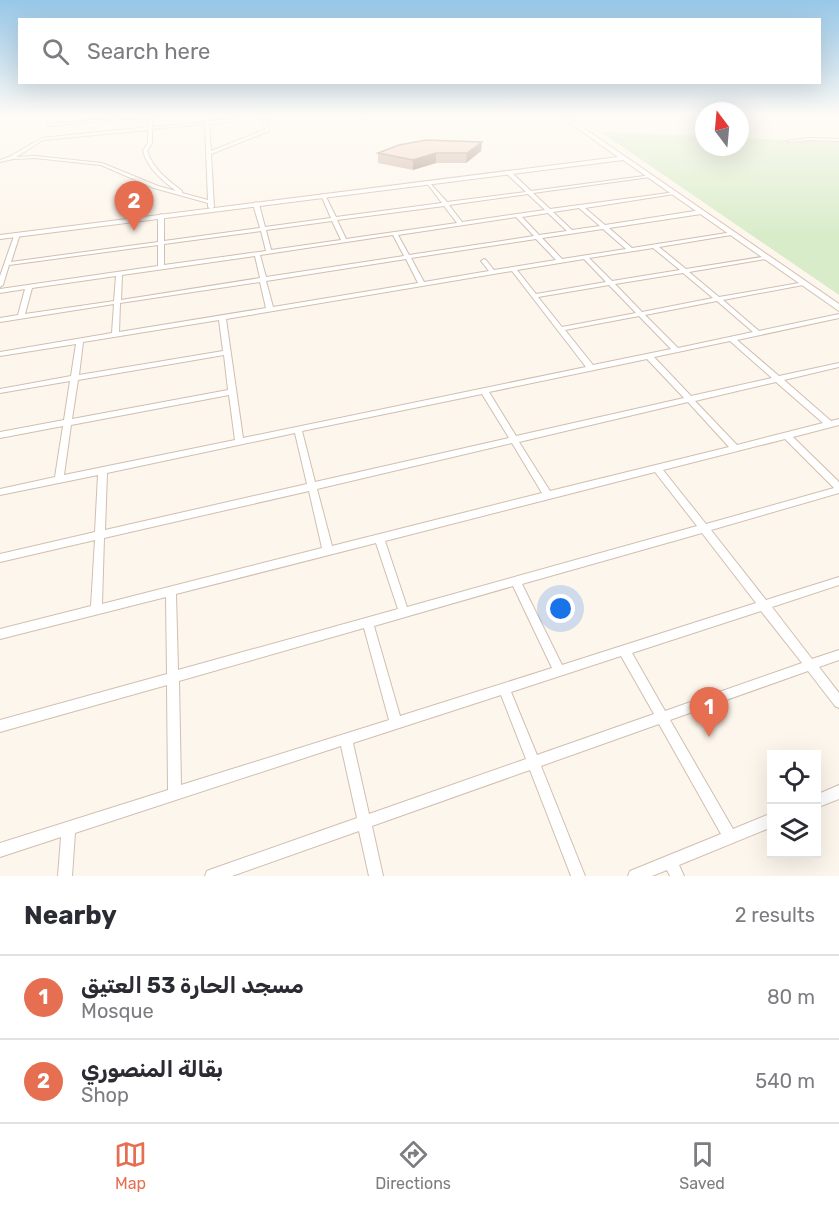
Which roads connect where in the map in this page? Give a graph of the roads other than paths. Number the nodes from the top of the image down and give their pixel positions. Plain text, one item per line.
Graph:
1 (14, 156) edge
2 (146, 156) edge
3 (208, 156) edge
4 (621, 156) edge
5 (11, 158) junction
6 (624, 158) junction
7 (0, 160) edge
8 (508, 172) junction
9 (650, 176) junction
10 (428, 182) junction
11 (530, 192) junction
12 (674, 194) junction
13 (183, 195) junction
14 (323, 195) junction
15 (255, 204) junction
16 (445, 204) junction
17 (211, 206) junction
18 (581, 207) junction
19 (549, 212) junction
20 (701, 212) junction
21 (161, 216) junction
22 (518, 216) junction
23 (334, 219) junction
24 (461, 224) junction
25 (605, 227) junction
26 (436, 228) junction
27 (262, 229) junction
28 (571, 232) junction
29 (731, 233) junction
30 (17, 234) junction
31 (395, 234) junction
32 (0, 237) edge
33 (443, 237) dead end
34 (538, 237) junction
35 (344, 241) junction
36 (161, 243) junction
37 (655, 246) junction
38 (631, 250) junction
39 (11, 252) junction
40 (269, 252) junction
41 (0, 253) edge
42 (257, 254) junction
43 (407, 257) junction
44 (585, 257) junction
45 (766, 257) junction
46 (484, 261) dead end
47 (561, 261) junction
48 (7, 264) junction
49 (161, 268) junction
50 (513, 269) junction
51 (684, 271) junction
52 (493, 273) junction
53 (120, 274) junction
54 (261, 280) junction
55 (803, 283) junction
56 (422, 284) junction
57 (611, 284) junction
58 (0, 285) edge
59 (29, 287) junction
60 (0, 291) edge
61 (534, 296) junction
62 (718, 299) junction
63 (116, 302) junction
64 (839, 308) edge
65 (270, 309) junction
66 (642, 314) junction
67 (839, 316) edge
68 (21, 317) junction
69 (222, 317) junction
70 (0, 320) edge
71 (560, 329) junction
72 (758, 333) junction
73 (115, 335) junction
74 (732, 339) junction
75 (80, 341) junction
76 (676, 350) junction
77 (227, 352) junction
78 (0, 354) edge
79 (649, 356) junction
80 (839, 365) edge
81 (591, 368) junction
82 (74, 378) junction
83 (778, 379) junction
84 (0, 391) edge
85 (484, 391) junction
86 (232, 392) junction
87 (690, 399) junction
88 (68, 422) junction
89 (834, 423) edge
90 (298, 430) junction
91 (0, 435) edge
92 (786, 435) junction
93 (515, 440) junction
94 (239, 442) junction
95 (735, 448) junction
96 (657, 468) junction
97 (103, 471) junction
98 (59, 480) junction
99 (313, 486) junction
100 (839, 488) edge
101 (0, 492) edge
102 (548, 495) junction
103 (705, 528) junction
104 (100, 535) junction
105 (379, 538) junction
106 (328, 551) junction
107 (0, 558) edge
108 (516, 581) junction
109 (839, 581) edge
110 (171, 591) junction
111 (765, 605) junction
112 (96, 609) junction
113 (404, 612) junction
114 (368, 622) junction
115 (0, 634) edge
116 (624, 650) junction
117 (839, 655) edge
118 (811, 665) junction
119 (559, 671) junction
120 (173, 677) junction
121 (504, 688) junction
122 (839, 702) edge
123 (662, 717) junction
124 (396, 723) junction
125 (0, 726) edge
126 (346, 740) junction
127 (533, 763) junction
128 (839, 792) edge
129 (175, 794) junction
130 (821, 800) edge
131 (364, 822) junction
132 (767, 822) edge
133 (68, 829) junction
134 (730, 837) junction
135 (0, 850) edge
136 (670, 862) junction
137 (64, 876) edge
138 (212, 876) edge
139 (376, 876) edge
140 (578, 876) edge
141 (635, 876) edge
142 (677, 876) edge

1 - 5 street
2 - 13 street
3 - 17 street
4 - 6 main road
5 - 7 street
5 - 13 street
6 - 8 main road
6 - 9 main road
8 - 10 main road
8 - 11 street
9 - 11 street
9 - 12 main road
10 - 14 main road
10 - 16 street
11 - 16 street
11 - 19 street
12 - 18 street
12 - 20 main road
13 - 17 street
14 - 15 main road
14 - 23 street
15 - 17 main road
15 - 27 street
16 - 23 street
16 - 24 street
17 - 21 main road
18 - 19 street
18 - 25 street
19 - 22 street
19 - 28 street
20 - 25 street
20 - 29 main road
21 - 30 main road
21 - 36 street
22 - 24 street
22 - 34 street
23 - 27 street
23 - 35 street
24 - 26 street
25 - 28 street
25 - 38 street
26 - 31 street
26 - 33 street
27 - 36 street
27 - 40 street
28 - 34 street
29 - 37 street
29 - 45 main road
30 - 32 main road
30 - 39 street
31 - 35 street
31 - 43 street
34 - 43 street
34 - 47 street
35 - 40 street
36 - 48 street
36 - 49 street
37 - 38 street
37 - 51 street
38 - 44 street
39 - 41 street
39 - 48 street
40 - 42 street
42 - 49 street
42 - 54 street
43 - 54 street
43 - 56 street
44 - 47 street
44 - 57 street
45 - 51 street
45 - 55 main road
46 - 52 street
47 - 50 street
48 - 58 street
49 - 53 street
50 - 52 street
50 - 61 street
51 - 57 street
51 - 62 street
52 - 56 street
53 - 59 street
53 - 63 street
54 - 63 street
54 - 65 street
55 - 62 street
55 - 64 main road
56 - 65 street
57 - 61 street
57 - 66 street
59 - 60 street
59 - 68 street
61 - 71 street
62 - 66 street
62 - 72 street
63 - 68 street
63 - 73 street
65 - 69 street
66 - 71 street
66 - 76 street
67 - 72 street
68 - 70 street
69 - 73 street
69 - 77 street
71 - 81 street
72 - 74 street
73 - 75 street
74 - 76 street
74 - 83 street
75 - 78 street
75 - 82 street
76 - 79 street
77 - 82 street
77 - 86 street
79 - 81 street
79 - 87 street
80 - 83 street
81 - 85 street
82 - 84 street
82 - 88 street
83 - 87 street
83 - 89 street
85 - 90 street
85 - 93 street
86 - 88 street
86 - 94 street
87 - 93 street
87 - 95 street
88 - 91 street
88 - 98 street
89 - 92 street
90 - 94 street
90 - 99 street
92 - 95 street
92 - 100 street
93 - 99 street
93 - 102 street
94 - 97 street
95 - 96 street
96 - 102 street
96 - 103 street
97 - 98 street
97 - 104 street
98 - 101 street
99 - 104 street
99 - 106 street
100 - 103 street
102 - 105 street
103 - 108 street
103 - 111 street
104 - 107 street
104 - 112 street
105 - 106 street
105 - 113 street
106 - 110 street
108 - 113 street
108 - 119 street
109 - 111 street
110 - 112 street
110 - 120 street
111 - 116 street
111 - 118 street
112 - 115 street
113 - 114 street
114 - 120 street
114 - 124 street
116 - 119 street
116 - 123 street
117 - 118 street
118 - 122 street
118 - 123 street
119 - 121 street
120 - 125 street
120 - 129 street
121 - 124 street
121 - 127 street
123 - 127 street
123 - 134 street
124 - 126 street
126 - 129 street
126 - 131 street
127 - 131 street
127 - 140 street
128 - 130 street
129 - 133 street
131 - 138 street
131 - 139 street
132 - 134 street
133 - 135 street
133 - 137 street
134 - 136 street
136 - 141 street
136 - 142 street

